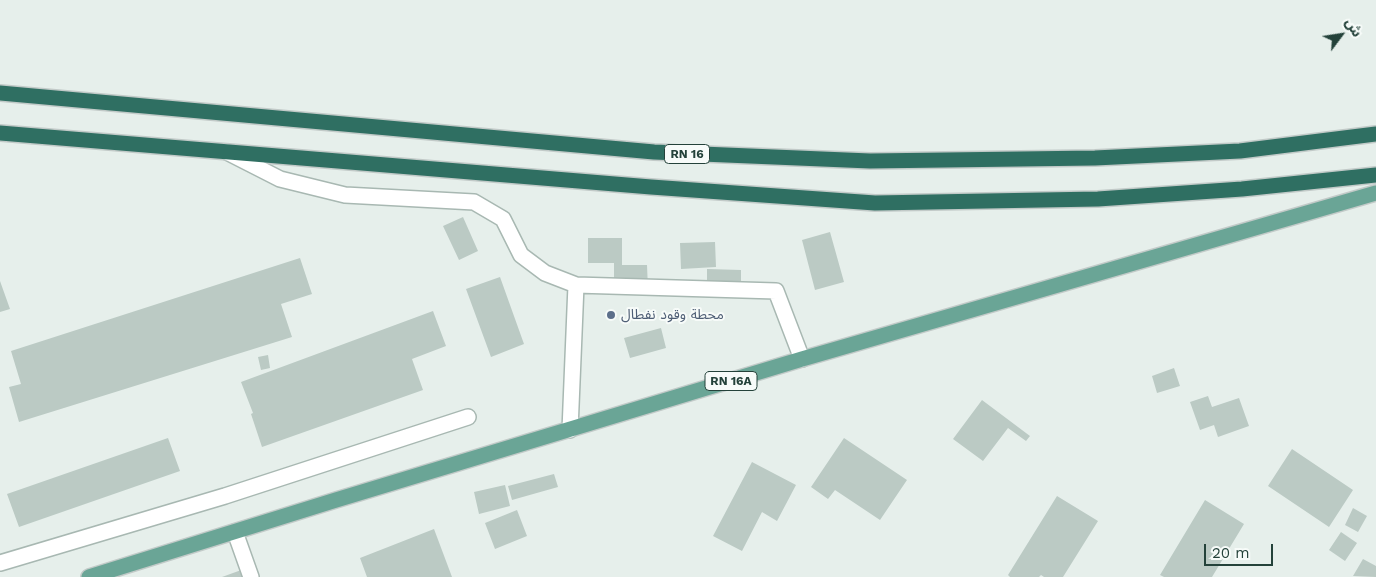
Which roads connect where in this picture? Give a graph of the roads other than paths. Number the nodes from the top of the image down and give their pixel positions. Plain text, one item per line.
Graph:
1 (0, 93) edge
2 (0, 133) edge
3 (1376, 134) edge
4 (226, 152) junction
5 (1376, 174) edge
6 (1376, 193) edge
7 (576, 285) junction
8 (802, 359) junction
9 (468, 417) dead end
10 (570, 430) junction
11 (235, 532) junction
12 (0, 562) edge
13 (89, 577) edge
14 (251, 577) edge

1 - 3 highway, RN 16
2 - 4 highway
4 - 5 highway
4 - 7 street
6 - 8 main road, RN 16A
7 - 8 street
7 - 10 street
8 - 10 main road, RN 16A
9 - 12 street
10 - 11 main road, RN 16A
11 - 13 main road, RN 16A
11 - 14 street

